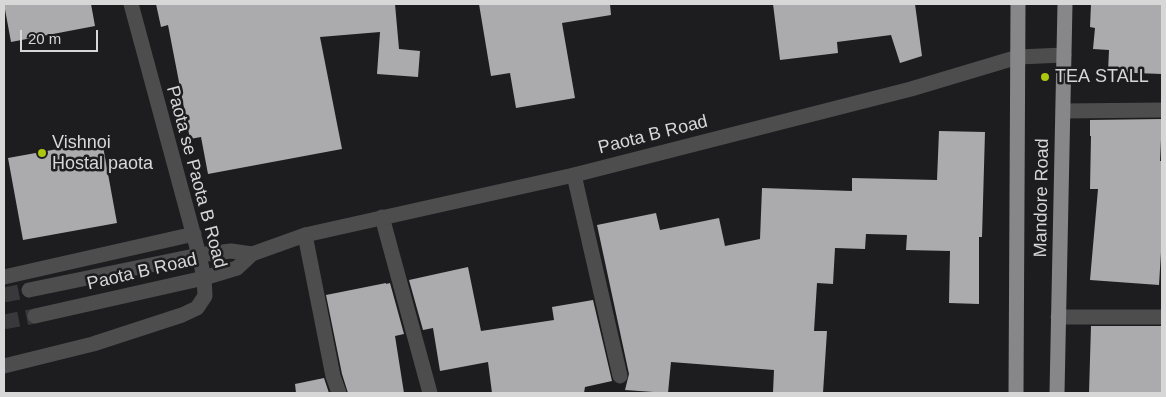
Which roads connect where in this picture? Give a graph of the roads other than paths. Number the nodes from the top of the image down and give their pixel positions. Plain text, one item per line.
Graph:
1 (131, 4) edge
2 (1018, 4) edge
3 (1065, 4) edge
4 (1064, 55) junction
5 (1018, 56) junction
6 (1162, 110) edge
7 (1063, 111) junction
8 (574, 175) junction
9 (382, 217) junction
10 (194, 234) junction
11 (305, 236) junction
12 (252, 254) junction
13 (200, 255) junction
14 (4, 277) edge
15 (204, 278) junction
16 (29, 290) tunnel mouth
17 (35, 316) tunnel mouth
18 (1058, 317) junction
19 (1162, 318) edge
20 (4, 366) edge
21 (620, 376) dead end
22 (339, 393) edge
23 (430, 393) edge
24 (1016, 393) edge
25 (1057, 393) edge

1 - 10 street, Paota se Paota B Road
2 - 5 highway, Mandore Road
3 - 4 highway, Mandore Road
4 - 5 street, Paota B Road
4 - 7 highway, Mandore Road
5 - 8 street, Paota B Road
5 - 24 highway, Mandore Road
6 - 7 street
7 - 18 highway, Mandore Road
8 - 9 street, Paota B Road
8 - 21 street
9 - 11 street, Paota B Road
9 - 23 street
10 - 13 street, Paota se Paota B Road
10 - 14 street
11 - 12 street, Paota B Road
11 - 22 street
12 - 13 street, Paota B Road
12 - 15 street, Paota B Road
13 - 15 street, Paota se Paota B Road
13 - 16 street, Paota B Road
15 - 17 street, Paota B Road
15 - 20 street, Paota se Paota B Road
18 - 19 street
18 - 25 highway, Mandore Road

